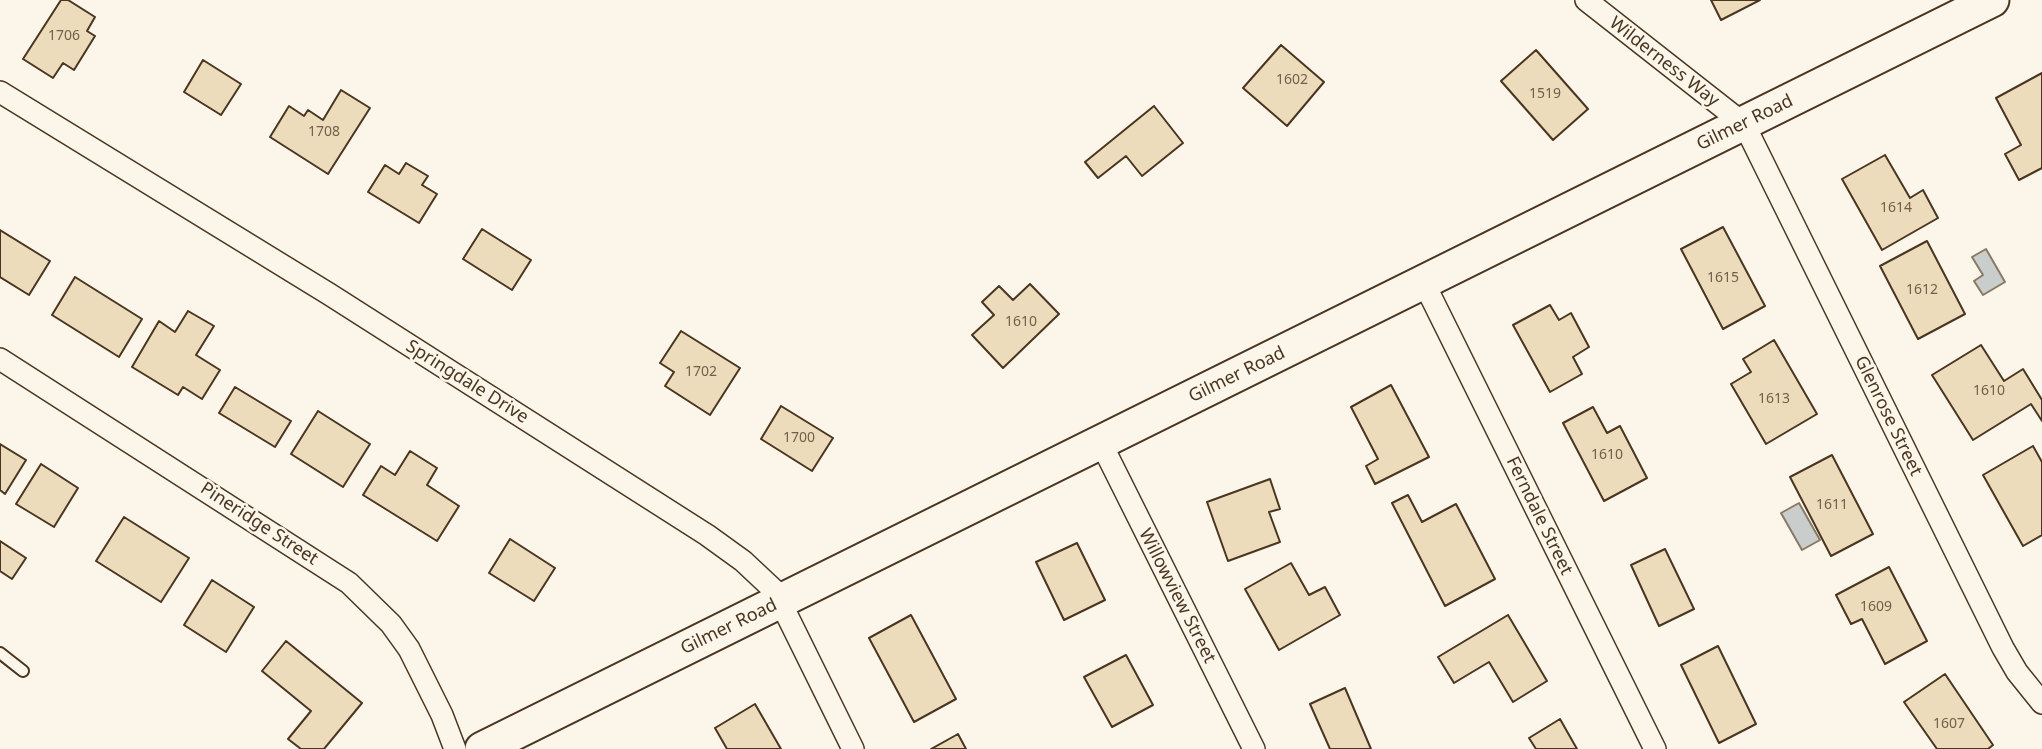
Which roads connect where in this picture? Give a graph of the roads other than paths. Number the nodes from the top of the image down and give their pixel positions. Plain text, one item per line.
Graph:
1 (1992, 0) edge
2 (1591, 2) edge
3 (0, 92) edge
4 (1744, 124) junction
5 (1424, 283) junction
6 (0, 359) edge
7 (1101, 443) junction
8 (780, 601) junction
9 (0, 653) edge
10 (23, 671) dead end
11 (2042, 703) edge
12 (455, 749) edge
13 (482, 749) edge
14 (853, 749) edge
15 (1254, 749) edge
16 (1655, 749) edge

1 - 4 main road, Gilmer Road
2 - 4 street, Wilderness Way
3 - 8 street, Springdale Drive
4 - 5 main road, Gilmer Road
4 - 11 street, Glenrose Street
5 - 7 main road, Gilmer Road
5 - 16 street, Ferndale Street
6 - 12 street, Pineridge Street
7 - 8 main road, Gilmer Road
7 - 15 street, Willowview Street
8 - 13 main road, Gilmer Road
8 - 14 street, Springdale Drive
9 - 10 lane

